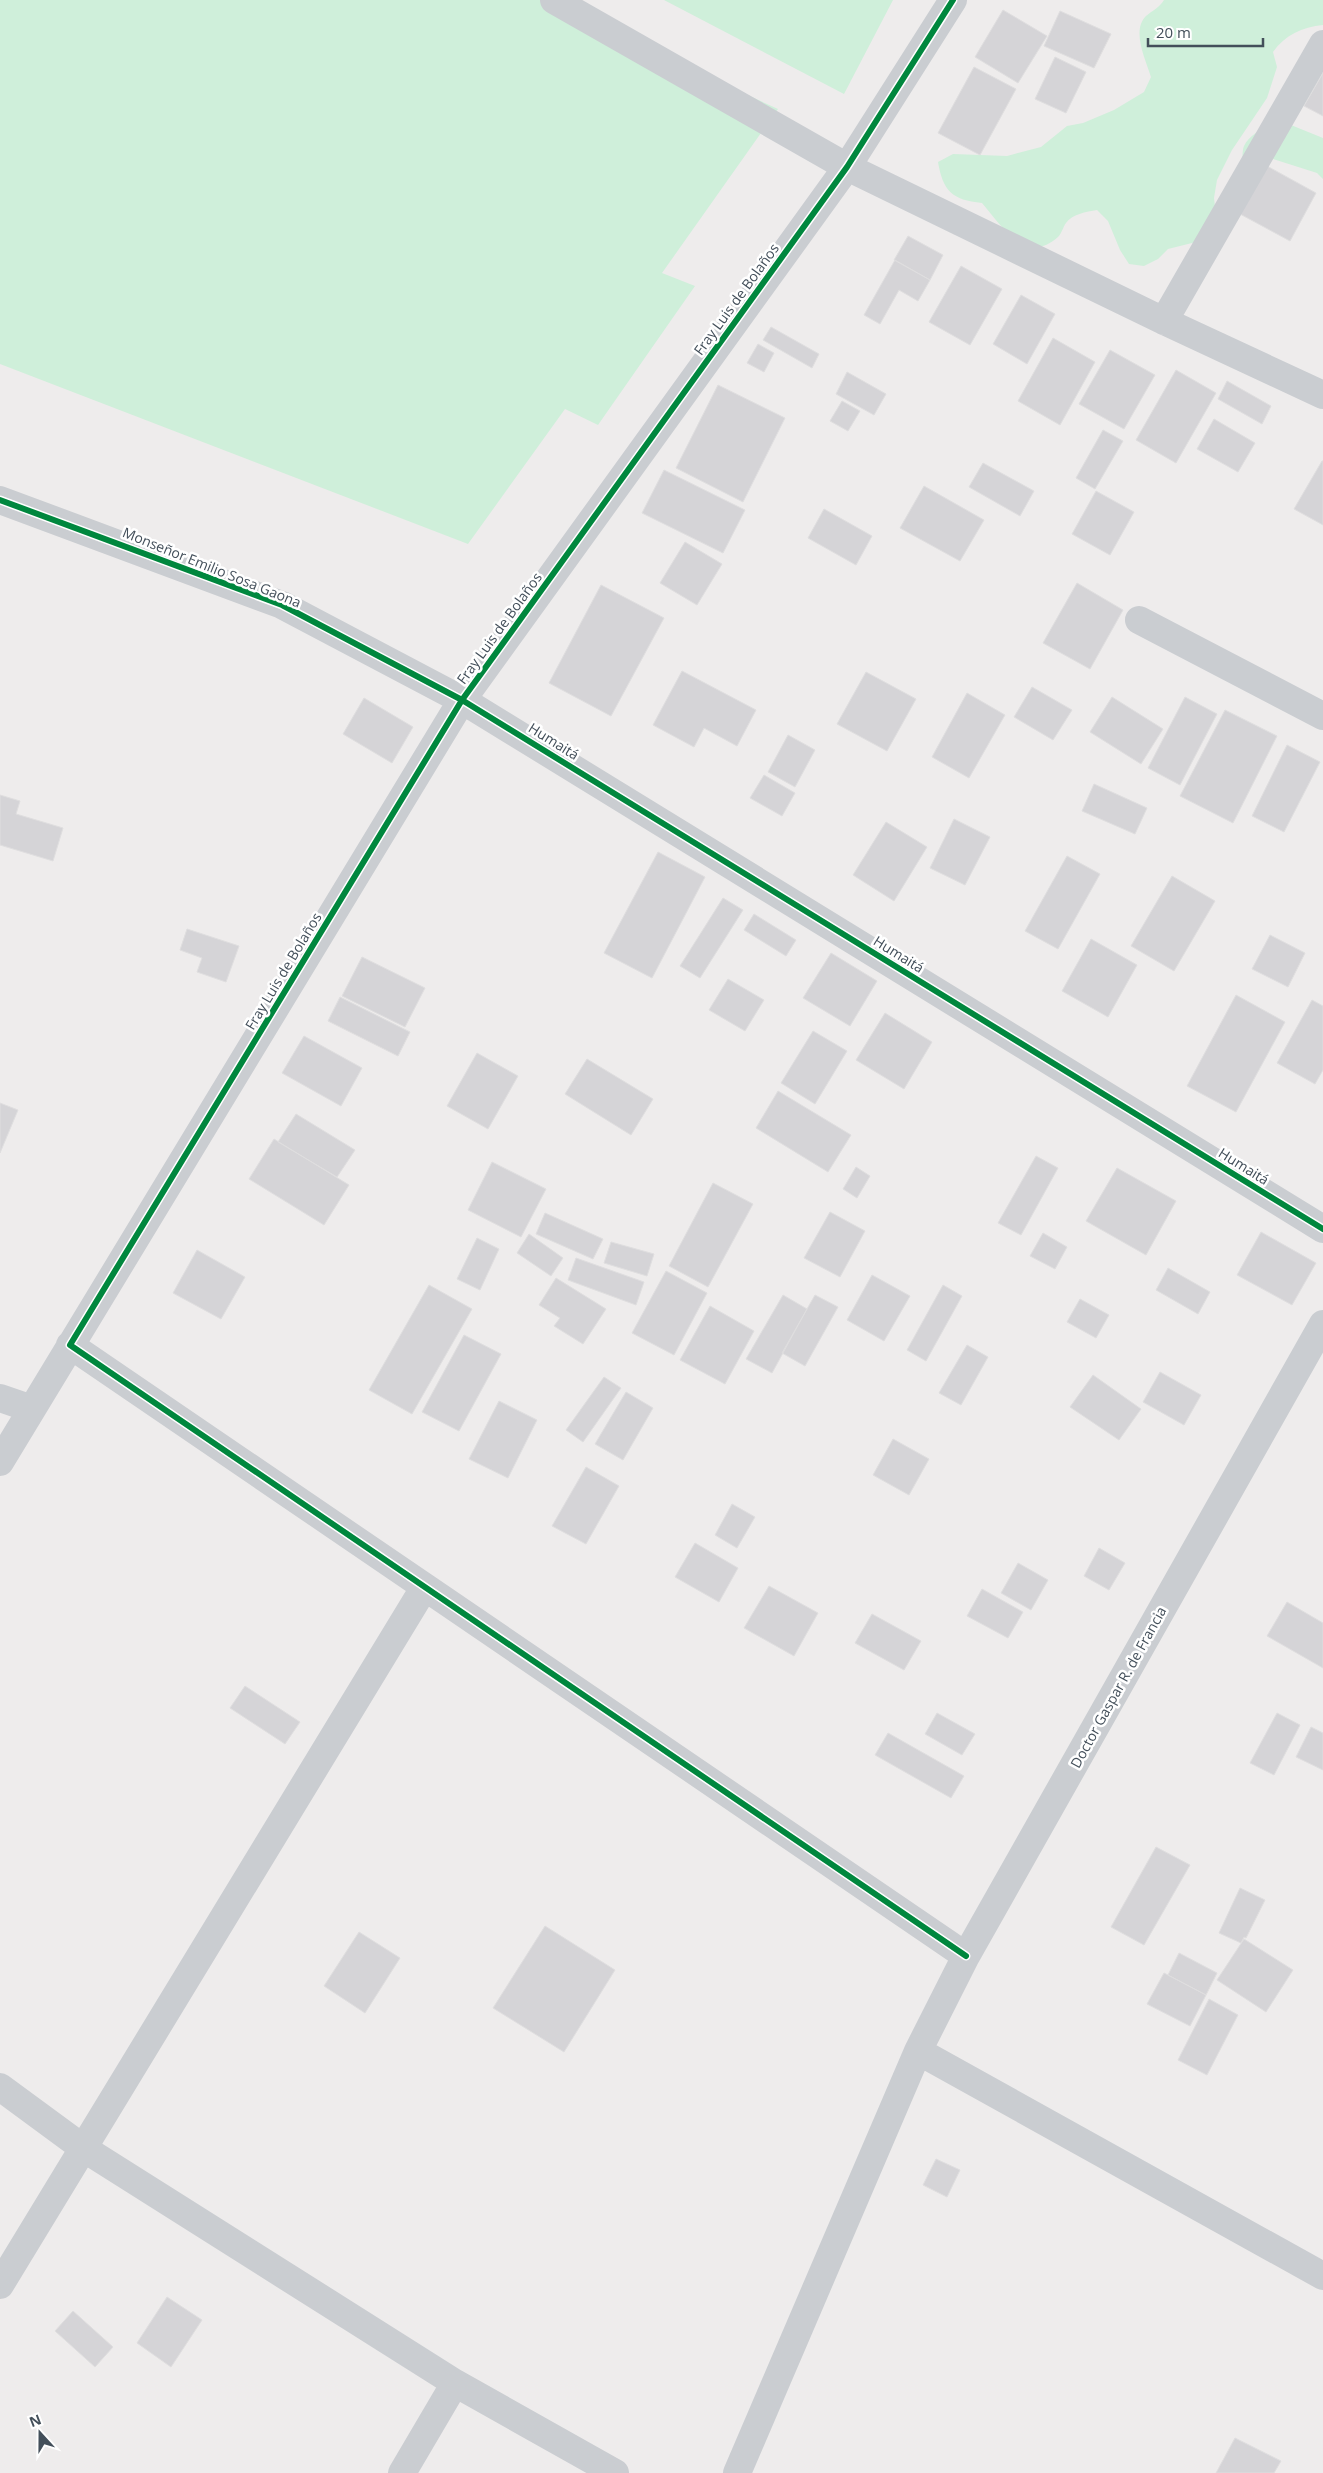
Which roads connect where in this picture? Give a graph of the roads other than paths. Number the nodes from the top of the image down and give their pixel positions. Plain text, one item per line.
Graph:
1 (554, 0) edge
2 (954, 0) edge
3 (1323, 44) edge
4 (847, 167) junction
5 (1164, 321) junction
6 (1323, 395) edge
7 (0, 500) edge
8 (1139, 620) dead end
9 (462, 700) junction
10 (1323, 716) edge
11 (1323, 1229) edge
12 (1323, 1324) edge
13 (70, 1346) junction
14 (0, 1398) edge
15 (32, 1409) junction
16 (0, 1462) edge
17 (424, 1588) junction
18 (966, 1956) junction
19 (918, 2051) junction
20 (0, 2086) edge
21 (83, 2148) junction
22 (1323, 2276) edge
23 (0, 2286) edge
24 (455, 2383) junction
25 (402, 2473) edge
26 (615, 2473) edge
27 (737, 2473) edge

1 - 4 street
2 - 4 street, Fray Luis de Bolaños
3 - 5 street
4 - 5 street
4 - 9 street, Fray Luis de Bolaños
5 - 6 street
7 - 9 street, Monseñor Emilio Sosa Gaona
8 - 10 street
9 - 11 street, Humaitá
9 - 13 street, Fray Luis de Bolaños
12 - 18 street, Doctor Gaspar R. de Francia
13 - 15 street, Fray Luis de Bolaños
13 - 17 street
14 - 15 street
15 - 16 street, Fray Luis de Bolaños
17 - 18 street
17 - 21 street
18 - 19 street, Doctor Gaspar R. de Francia
19 - 22 street
19 - 27 street, Doctor Gaspar R. de Francia
20 - 21 street
21 - 23 street
21 - 24 street
24 - 25 street
24 - 26 street

